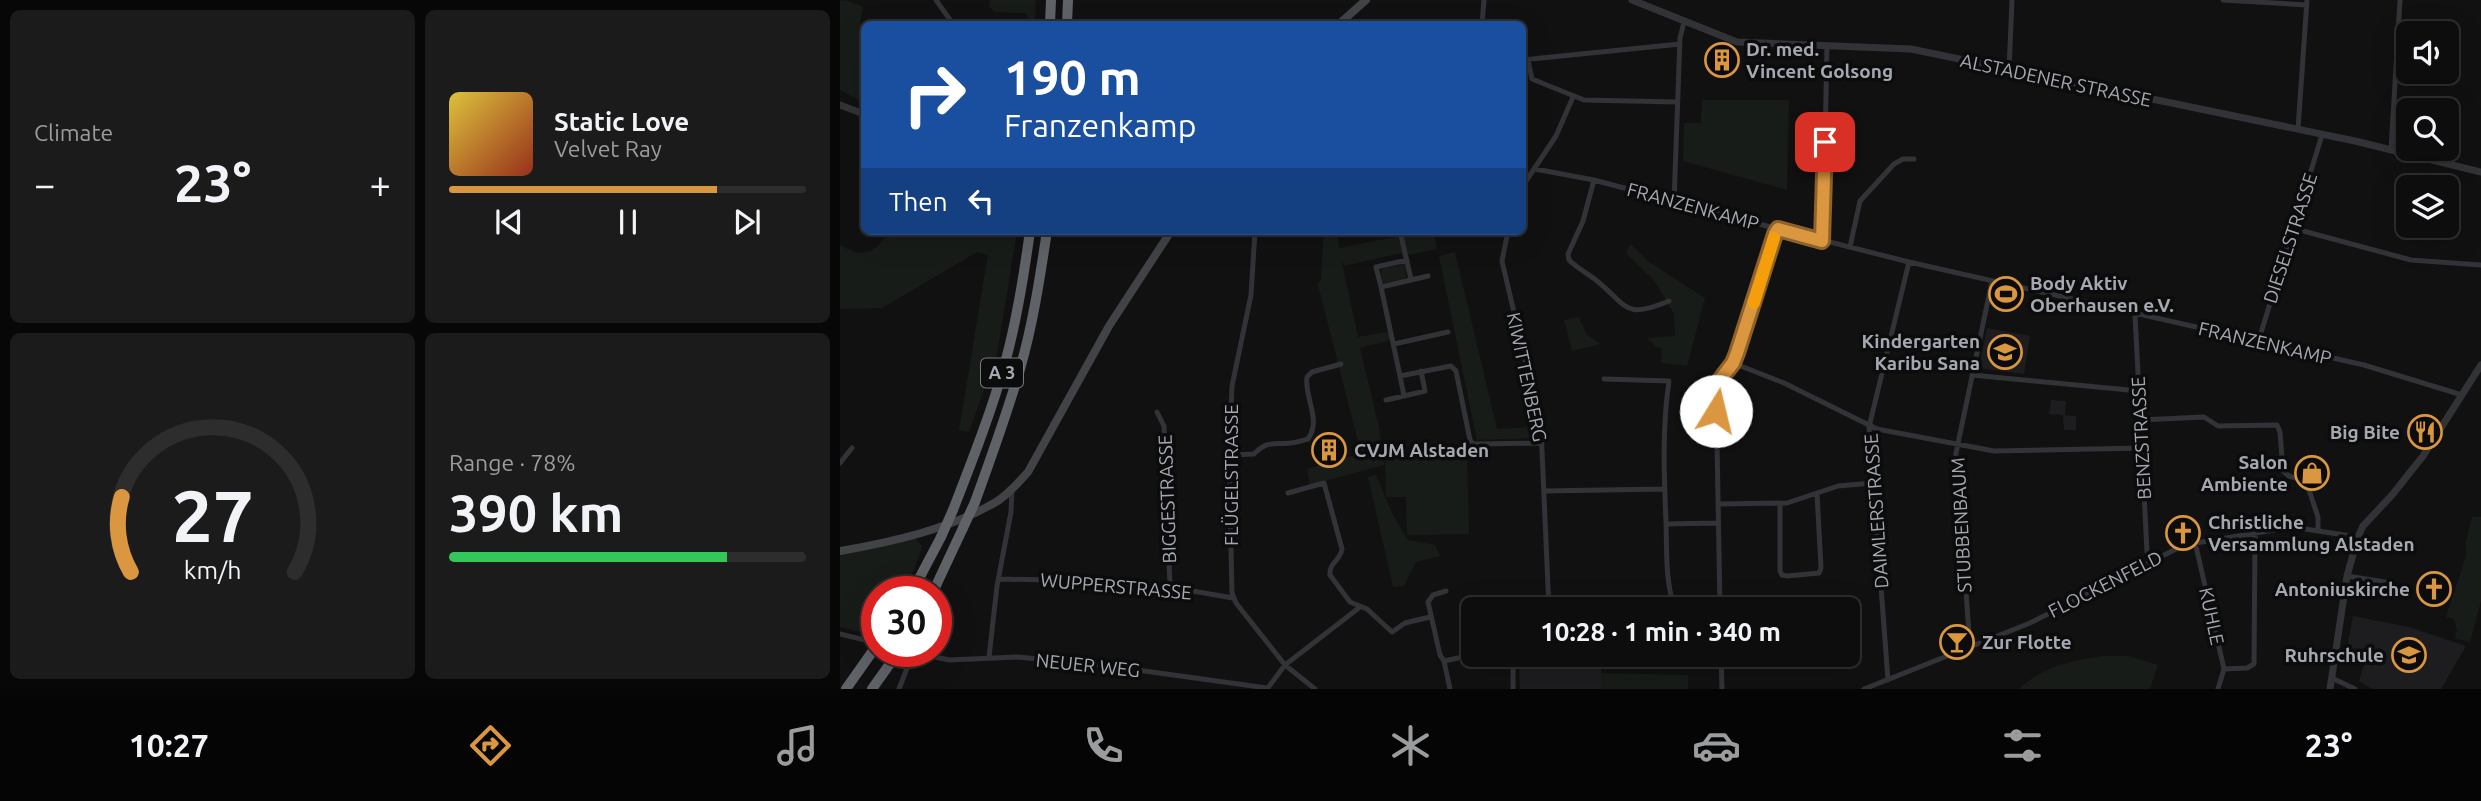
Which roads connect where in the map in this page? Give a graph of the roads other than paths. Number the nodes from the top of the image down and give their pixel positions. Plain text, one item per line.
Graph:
1 (936, 0) edge
2 (1051, 0) edge
3 (1068, 0) edge
4 (1366, 0) edge
5 (1484, 0) edge
6 (1632, 0) edge
7 (2012, 0) edge
8 (2222, 0) edge
9 (2400, 0) edge
10 (2307, 3) edge
11 (951, 21) edge
12 (1050, 21) edge
13 (1068, 21) edge
14 (1342, 21) edge
15 (1482, 21) edge
16 (1684, 22) junction
17 (1680, 44) junction
18 (1827, 45) junction
19 (1526, 60) edge
20 (1526, 63) edge
21 (2009, 71) junction
22 (1573, 97) junction
23 (1678, 102) junction
24 (840, 105) edge
25 (861, 113) edge
26 (2298, 129) junction
27 (2322, 135) junction
28 (2391, 150) junction
29 (1914, 159) dead end
30 (1535, 169) junction
31 (2481, 172) edge
32 (1594, 180) junction
33 (1526, 181) edge
34 (1674, 202) junction
35 (2292, 228) junction
36 (1778, 229) junction
37 (1029, 235) edge
38 (1045, 235) edge
39 (1168, 235) edge
40 (1255, 235) edge
41 (1401, 235) edge
42 (1507, 235) edge
43 (1822, 241) junction
44 (1850, 247) junction
45 (1407, 260) junction
46 (1909, 262) junction
47 (2481, 265) edge
48 (1428, 276) dead end
49 (1411, 279) junction
50 (1992, 281) junction
51 (1381, 287) junction
52 (1669, 301) dead end
53 (2135, 314) junction
54 (1448, 332) dead end
55 (2256, 341) junction
56 (1394, 344) junction
57 (1733, 363) junction
58 (1341, 364) dead end
59 (2481, 365) edge
60 (1421, 371) junction
61 (1972, 374) junction
62 (1400, 376) junction
63 (1604, 379) dead end
64 (2138, 391) junction
65 (2462, 395) junction
66 (1404, 396) junction
67 (1386, 400) dead end
68 (1157, 412) dead end
69 (2140, 420) junction
70 (1869, 427) junction
71 (1542, 443) junction
72 (1958, 444) junction
73 (852, 448) dead end
74 (2142, 448) junction
75 (1230, 455) junction
76 (840, 463) edge
77 (1872, 483) junction
78 (1664, 489) junction
79 (1012, 490) junction
80 (1544, 491) junction
81 (1288, 493) dead end
82 (1817, 493) junction
83 (1780, 503) junction
84 (1718, 504) junction
85 (1718, 523) junction
86 (1666, 524) junction
87 (2318, 531) junction
88 (2255, 533) junction
89 (2358, 537) junction
90 (2195, 542) junction
91 (840, 551) edge
92 (2150, 561) junction
93 (920, 576) edge
94 (940, 576) edge
95 (2347, 576) junction
96 (999, 579) junction
97 (2391, 583) dead end
98 (1170, 587) junction
99 (1446, 591) dead end
100 (1548, 597) edge
101 (1672, 597) edge
102 (1720, 597) edge
103 (1233, 598) junction
104 (1360, 607) junction
105 (1430, 617) junction
106 (840, 634) edge
107 (861, 640) edge
108 (1970, 647) junction
109 (989, 657) junction
110 (1461, 657) edge
111 (952, 660) edge
112 (1444, 661) junction
113 (1285, 665) junction
114 (861, 667) edge
115 (888, 667) edge
116 (906, 667) edge
117 (1513, 667) edge
118 (1721, 667) edge
119 (2224, 669) junction
120 (2332, 678) junction
121 (1888, 680) junction
122 (846, 689) edge
123 (872, 689) edge
124 (899, 689) edge
125 (1267, 689) edge
126 (1315, 689) edge
127 (1450, 689) edge
128 (1513, 689) edge
129 (1722, 689) edge
130 (1864, 689) edge
131 (2218, 689) edge
132 (2330, 689) edge
133 (2355, 689) edge

1 - 11 street
2 - 12 highway
3 - 13 highway
4 - 14 main road
5 - 15 street
6 - 16 street, ALSTADENER STRASSE
7 - 21 street
8 - 10 street
9 - 28 street
10 - 26 street
16 - 17 street
16 - 18 street, ALSTADENER STRASSE
17 - 19 street
17 - 23 street
18 - 21 street, ALSTADENER STRASSE
18 - 43 street
20 - 22 street
21 - 26 street, ALSTADENER STRASSE
22 - 23 street
22 - 30 street
23 - 34 street
24 - 25 street
26 - 27 street, ALSTADENER STRASSE
27 - 28 street, ALSTADENER STRASSE
27 - 35 street, DIESELSTRASSE
28 - 31 street, ALSTADENER STRASSE
29 - 44 street
30 - 32 street, FRANZENKAMP
30 - 33 street
32 - 34 street, FRANZENKAMP
32 - 52 street
34 - 36 street, FRANZENKAMP
35 - 47 street
35 - 55 street, DIESELSTRASSE
36 - 43 street, FRANZENKAMP
36 - 57 street
37 - 93 highway, A 3, bridge
38 - 94 highway, A 3, bridge
39 - 79 main road
40 - 75 street, FLÜGELSTRASSE
41 - 45 street
42 - 71 street, KIWITTENBERG
43 - 44 street, FRANZENKAMP
44 - 46 street, FRANZENKAMP
45 - 49 street
45 - 51 street
46 - 50 street, FRANZENKAMP
46 - 70 street, DAIMLERSTRASSE
48 - 49 street
49 - 51 street
50 - 53 street, FRANZENKAMP
50 - 61 street, STUBBENBAUM
51 - 56 street
53 - 55 street, FRANZENKAMP
53 - 64 street, BENZSTRASSE
54 - 56 street
55 - 65 street, FRANZENKAMP
56 - 62 street
57 - 70 street
57 - 84 street
58 - 75 street
59 - 65 street
60 - 62 street
60 - 66 street
60 - 71 street
61 - 64 street
61 - 72 street, STUBBENBAUM
62 - 66 street
63 - 78 street
64 - 69 street, BENZSTRASSE
65 - 89 street
66 - 67 street
68 - 98 street, BIGGESTRASSE
69 - 74 street, BENZSTRASSE
69 - 87 street
70 - 72 street
70 - 77 street, DAIMLERSTRASSE
71 - 80 street, KIWITTENBERG
72 - 74 street
72 - 108 street, STUBBENBAUM
73 - 76 street
74 - 92 street, BENZSTRASSE
75 - 103 street, FLÜGELSTRASSE
77 - 82 street
77 - 121 street, DAIMLERSTRASSE
78 - 80 street
78 - 86 street
79 - 91 main road
79 - 96 street
80 - 100 street, KIWITTENBERG
81 - 104 street
82 - 83 street
82 - 83 street
83 - 84 street
84 - 85 street
85 - 86 street
85 - 102 street
86 - 101 street
87 - 88 street, FLOCKENFELD
87 - 89 street, FLOCKENFELD
88 - 90 street, FLOCKENFELD
88 - 119 street
89 - 95 street
90 - 92 street, FLOCKENFELD
90 - 119 street, KUHLE
92 - 108 street, FLOCKENFELD
95 - 97 street
95 - 120 street
96 - 98 street, WUPPERSTRASSE
96 - 109 street
98 - 103 street, WUPPERSTRASSE
99 - 105 street
103 - 113 street
104 - 105 street
104 - 113 street
105 - 112 street
106 - 107 street
108 - 121 street, FLOCKENFELD
109 - 111 street, NEUER WEG
109 - 125 street, NEUER WEG
110 - 112 street
112 - 127 street
113 - 125 street
113 - 126 street
114 - 122 highway
115 - 123 highway
116 - 124 street
117 - 128 street
118 - 129 street
119 - 131 street, KUHLE
120 - 132 street
120 - 133 street
121 - 130 street, FLOCKENFELD

